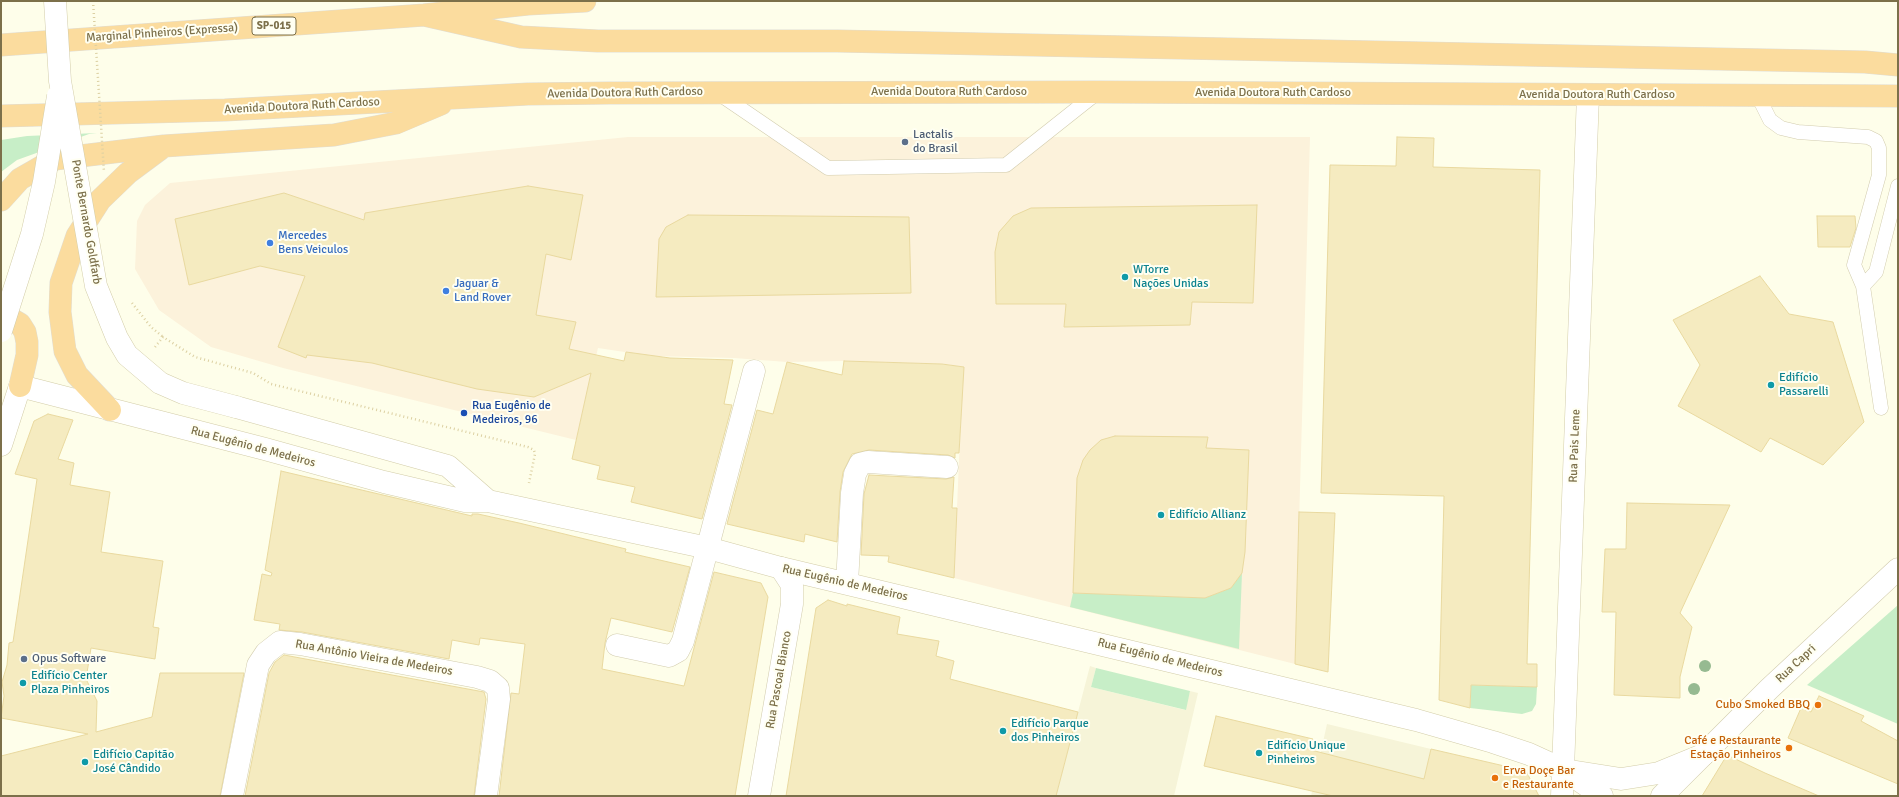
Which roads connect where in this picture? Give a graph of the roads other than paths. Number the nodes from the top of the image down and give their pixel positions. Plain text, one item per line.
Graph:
1 (55, 1) edge
2 (585, 1) edge
3 (424, 16) junction
4 (1, 45) edge
5 (1898, 65) edge
6 (60, 81) junction
7 (717, 92) junction
8 (1098, 92) junction
9 (1588, 95) junction
10 (1758, 96) junction
11 (1898, 96) edge
12 (455, 98) junction
13 (1, 116) edge
14 (164, 146) junction
15 (1898, 186) edge
16 (1, 200) edge
17 (1863, 286) junction
18 (1, 313) edge
19 (1, 331) edge
20 (754, 371) dead end
21 (20, 386) junction
22 (1881, 408) dead end
23 (110, 410) junction
24 (1, 445) edge
25 (374, 445) joint
26 (947, 466) dead end
27 (488, 501) junction
28 (708, 548) junction
29 (781, 568) junction
30 (1898, 569) edge
31 (847, 583) junction
32 (617, 645) dead end
33 (1703, 754) junction
34 (1564, 770) junction
35 (232, 796) edge
36 (486, 796) edge
37 (759, 796) edge
38 (1562, 796) edge
39 (1602, 796) edge
40 (1662, 796) edge

1 - 6 main road, Ponte Bernardo Goldfarb, bridge
2 - 3 highway, Marginal Pinheiros (Expressa) / SP-015
3 - 4 highway, Marginal Pinheiros (Expressa) / SP-015
3 - 5 highway
6 - 19 main road, Ponte Bernardo Goldfarb, bridge
6 - 25 main road, Ponte Bernardo Goldfarb, bridge
7 - 8 highway, Avenida Doutora Ruth Cardoso
7 - 8 lane
7 - 12 highway, Avenida Doutora Ruth Cardoso
8 - 9 highway, Avenida Doutora Ruth Cardoso
9 - 10 highway, Avenida Doutora Ruth Cardoso
9 - 34 main road, Rua Pais Leme
10 - 11 highway, Avenida Doutora Ruth Cardoso
10 - 17 lane
12 - 13 highway, Avenida Doutora Ruth Cardoso
12 - 14 highway
14 - 16 highway
14 - 23 highway
15 - 17 lane
17 - 22 lane
18 - 21 highway
20 - 28 main road
21 - 23 main road, Rua Eugênio de Medeiros
21 - 24 main road
23 - 27 main road, Rua Eugênio de Medeiros
25 - 27 main road, Rua Eugênio de Medeiros
26 - 31 main road
27 - 28 main road, Rua Eugênio de Medeiros
28 - 29 main road, Rua Eugênio de Medeiros
28 - 32 main road
29 - 31 main road, Rua Eugênio de Medeiros
29 - 37 main road, Rua Pascoal Bianco
30 - 33 main road, Rua Capri
31 - 34 main road, Rua Eugênio de Medeiros
33 - 34 main road
33 - 40 main road, Rua Capri
34 - 38 main road, Rua Pais Leme
34 - 39 main road, Rua Eugênio de Medeiros
35 - 36 main road, Rua Antônio Vieira de Medeiros

